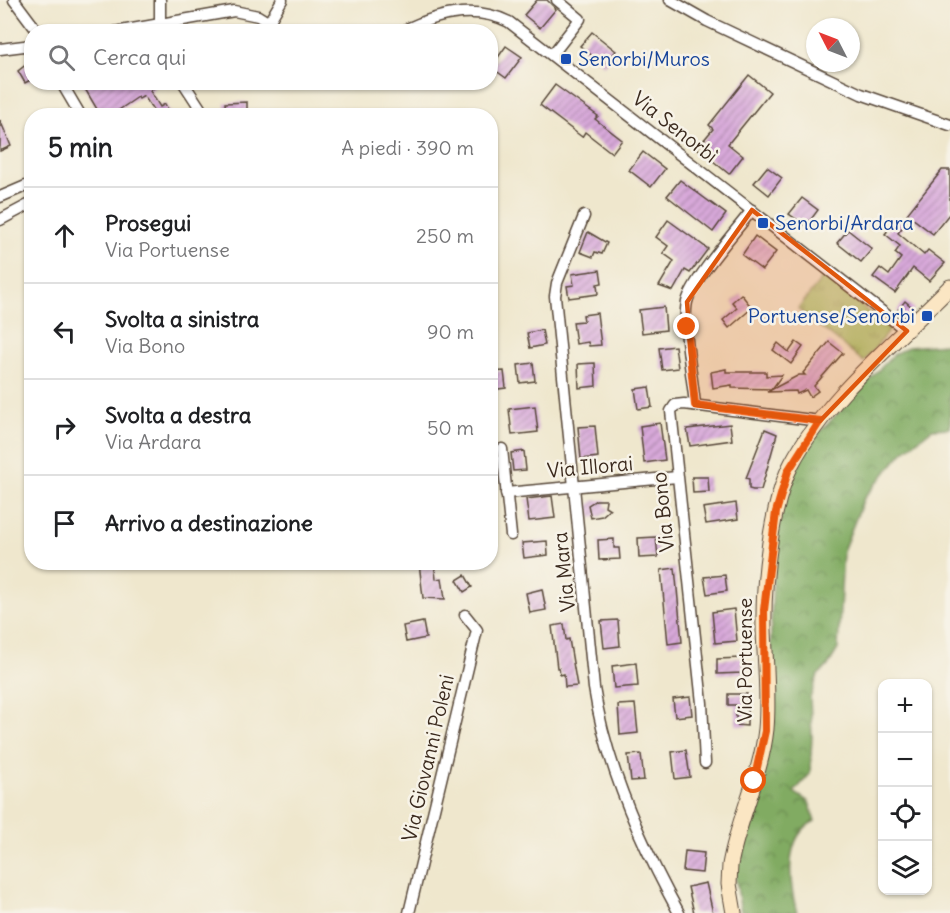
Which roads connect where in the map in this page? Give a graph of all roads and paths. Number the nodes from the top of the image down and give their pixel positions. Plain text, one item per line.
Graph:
1 (14, 0) edge
2 (160, 0) edge
3 (282, 0) edge
4 (557, 0) edge
5 (670, 0) edge
6 (269, 22) junction
7 (160, 23) joint
8 (32, 24) edge
9 (272, 24) edge
10 (422, 24) edge
11 (24, 46) edge
12 (0, 49) edge
13 (552, 55) junction
14 (66, 90) edge
15 (188, 90) edge
16 (76, 108) edge
17 (200, 108) dead end
18 (950, 125) edge
19 (24, 189) edge
20 (0, 197) edge
21 (24, 207) edge
22 (752, 210) junction
23 (584, 216) dead end
24 (0, 220) edge
25 (950, 287) edge
26 (907, 331) junction
27 (695, 405) junction
28 (820, 421) junction
29 (502, 449) dead end
30 (677, 477) junction
31 (573, 486) junction
32 (506, 493) junction
33 (511, 535) dead end
34 (465, 615) dead end
35 (705, 763) dead end
36 (409, 913) edge
37 (679, 913) edge
38 (734, 913) edge

1 - 8 street
2 - 7 street
3 - 6 street
4 - 13 street
5 - 18 street
6 - 7 street
6 - 9 street
10 - 13 street, Via Senorbì
11 - 12 street
13 - 22 street, Via Senorbì
14 - 16 street
15 - 17 street
19 - 20 street
21 - 24 street
22 - 26 street, Via Senorbì
22 - 27 street
23 - 31 street, Via Mara
25 - 26 main road, Via Portuense
26 - 28 main road, Via Portuense
27 - 28 street, Via Bono
27 - 30 street, Via Bono
28 - 38 main road, Via Portuense
29 - 32 street
30 - 31 street, Via Illorai
30 - 35 street, Via Bono
31 - 32 street, Via Illorai
31 - 37 street, Via Mara
32 - 33 street
34 - 36 street, Via Giovanni Poleni

